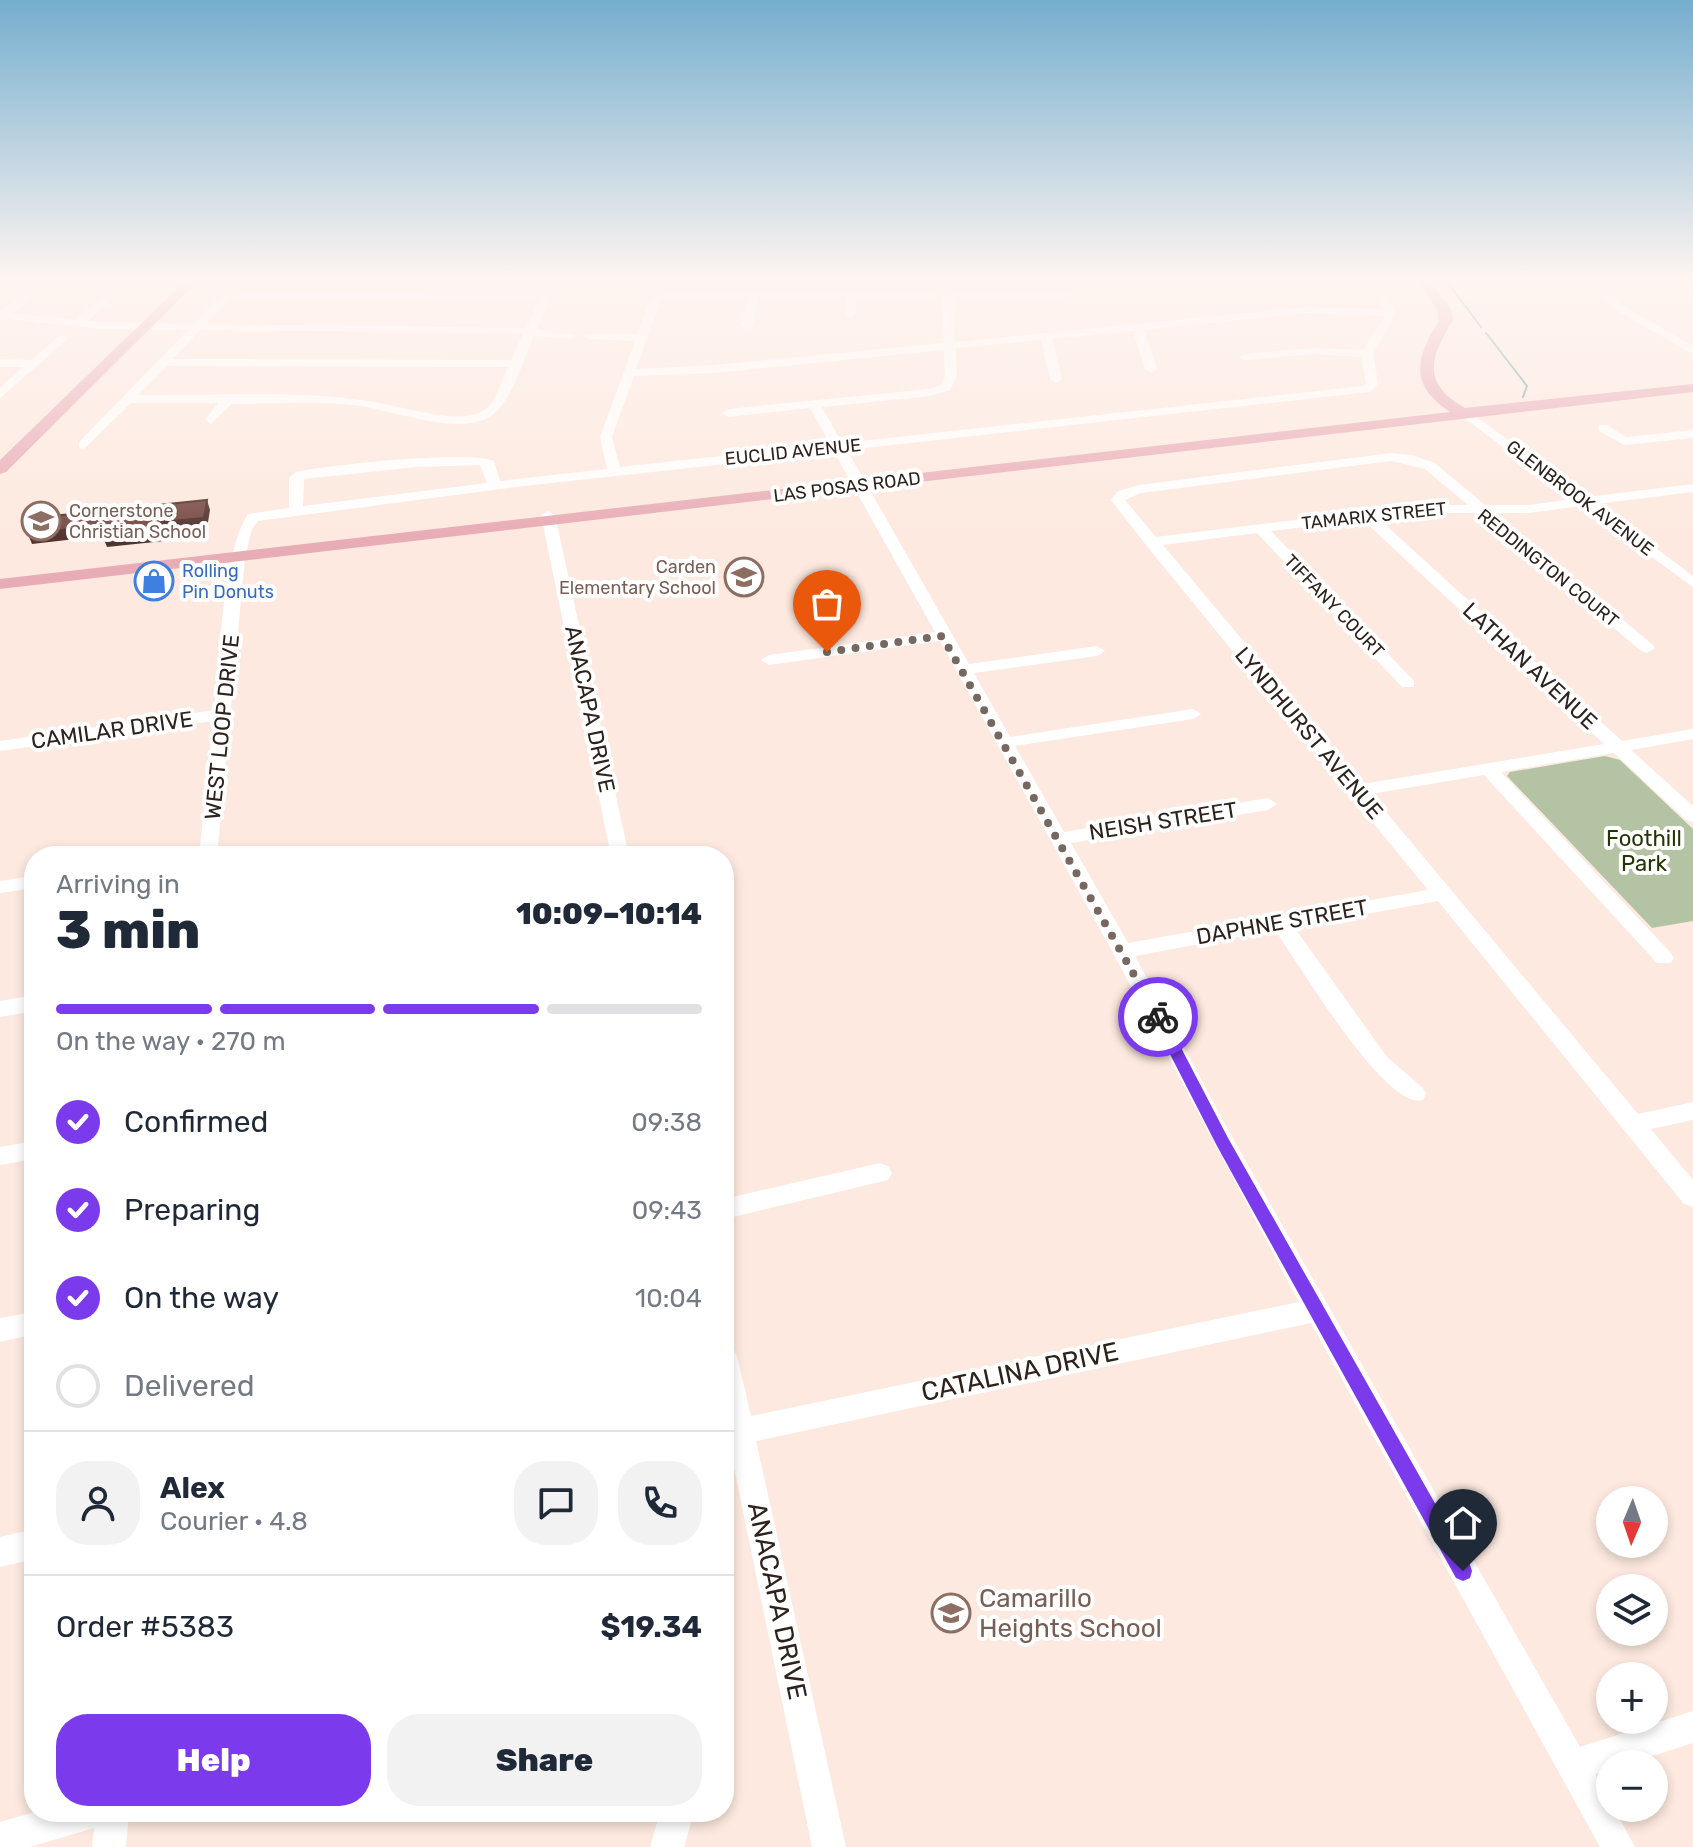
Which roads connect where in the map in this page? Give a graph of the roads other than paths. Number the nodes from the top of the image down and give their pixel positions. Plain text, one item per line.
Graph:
1 (33, 365) edge
2 (97, 365) edge
3 (101, 365) edge
4 (162, 365) edge
5 (514, 365) edge
6 (632, 365) edge
7 (719, 365) edge
8 (951, 365) edge
9 (1053, 365) edge
10 (1150, 365) edge
11 (1368, 365) edge
12 (1426, 365) edge
13 (1437, 365) edge
14 (1151, 369) dead end
15 (629, 373) junction
16 (1056, 379) dead end
17 (1693, 385) edge
18 (0, 394) edge
19 (128, 399) junction
20 (227, 400) junction
21 (814, 404) junction
22 (1462, 411) junction
23 (728, 413) dead end
24 (211, 420) dead end
25 (1603, 428) dead end
26 (1693, 434) edge
27 (84, 445) dead end
28 (837, 448) junction
29 (0, 455) edge
30 (1412, 459) joint
31 (0, 469) edge
32 (614, 472) junction
33 (858, 483) junction
34 (494, 486) junction
35 (1689, 491) edge
36 (1587, 502) junction
37 (1475, 507) junction
38 (296, 510) junction
39 (1367, 516) junction
40 (548, 518) junction
41 (1261, 529) junction
42 (1151, 542) junction
43 (239, 553) junction
44 (0, 577) edge
45 (1693, 583) edge
46 (0, 584) edge
47 (942, 636) junction
48 (1647, 648) dead end
49 (1097, 651) dead end
50 (769, 660) dead end
51 (963, 670) junction
52 (1408, 684) dead end
53 (224, 714) junction
54 (1193, 714) dead end
55 (1693, 734) edge
56 (1003, 743) junction
57 (0, 746) edge
58 (1617, 746) junction
59 (1488, 769) junction
60 (1357, 791) junction
61 (1268, 804) dead end
62 (1693, 816) edge
63 (1058, 839) junction
64 (206, 846) edge
65 (618, 846) edge
66 (24, 883) edge
67 (0, 887) edge
68 (1442, 894) junction
69 (1280, 922) junction
70 (1122, 951) junction
71 (1664, 958) dead end
72 (24, 1005) edge
73 (0, 1009) edge
74 (1415, 1094) dead end
75 (1693, 1111) edge
76 (1633, 1124) junction
77 (24, 1152) edge
78 (0, 1156) edge
79 (880, 1173) dead end
80 (1693, 1197) edge
81 (734, 1207) edge
82 (1317, 1310) junction
83 (24, 1325) edge
84 (0, 1330) edge
85 (734, 1433) edge
86 (734, 1447) edge
87 (24, 1546) edge
88 (0, 1552) edge
89 (1693, 1727) edge
90 (1573, 1765) junction
91 (59, 1822) edge
92 (111, 1822) edge
93 (674, 1822) edge
94 (0, 1839) edge
95 (109, 1847) edge
96 (667, 1847) edge
97 (829, 1847) edge
98 (1618, 1847) edge

1 - 18 street
2 - 29 main road
3 - 31 main road
4 - 19 street
5 - 20 street
6 - 15 street
7 - 15 street
8 - 21 street
9 - 16 street
10 - 14 street
11 - 28 street, EUCLID AVENUE
12 - 22 main road
13 - 22 main road
15 - 32 street
17 - 22 main road, LAS POSAS ROAD
19 - 20 street
19 - 27 street
20 - 24 street
21 - 23 street
21 - 28 street
22 - 33 main road, LAS POSAS ROAD
22 - 36 street, GLENBROOK AVENUE
25 - 26 street
28 - 32 street, EUCLID AVENUE
28 - 33 street
30 - 37 street, REDDINGTON COURT
30 - 42 street, LYNDHURST AVENUE
32 - 34 street, EUCLID AVENUE
33 - 40 main road, LAS POSAS ROAD
33 - 47 street
34 - 38 street, EUCLID AVENUE
34 - 38 street
35 - 36 street, TAMARIX STREET
36 - 37 street, TAMARIX STREET
36 - 45 street, GLENBROOK AVENUE
37 - 39 street, TAMARIX STREET
37 - 48 street, REDDINGTON COURT
38 - 43 street, EUCLID AVENUE
39 - 41 street, TAMARIX STREET
39 - 58 street, LATHAN AVENUE
40 - 43 main road, LAS POSAS ROAD
40 - 65 street, ANACAPA DRIVE
41 - 42 street, TAMARIX STREET
41 - 52 street, TIFFANY COURT
42 - 60 street, LYNDHURST AVENUE
43 - 44 main road, LAS POSAS ROAD
43 - 46 main road, LAS POSAS ROAD
43 - 53 street, WEST LOOP DRIVE
47 - 50 street
47 - 51 street
49 - 51 street
51 - 56 street
53 - 57 street, CAMILAR DRIVE
53 - 64 street, WEST LOOP DRIVE
54 - 56 street
55 - 58 street
56 - 63 street
58 - 59 street
58 - 62 street, LATHAN AVENUE
59 - 60 street
59 - 71 street
60 - 68 street, LYNDHURST AVENUE
61 - 63 street, NEISH STREET
63 - 70 street
66 - 67 street
68 - 69 street, DAPHNE STREET
68 - 76 street, LYNDHURST AVENUE
69 - 70 street, DAPHNE STREET
69 - 74 street
70 - 82 street
72 - 73 street
75 - 76 street
76 - 80 street, LYNDHURST AVENUE
77 - 78 street
79 - 81 street
82 - 85 street, CATALINA DRIVE
82 - 90 street
83 - 84 street
86 - 97 street, ANACAPA DRIVE
87 - 88 street
89 - 90 street
90 - 98 street
91 - 94 street
92 - 95 street
93 - 96 street

